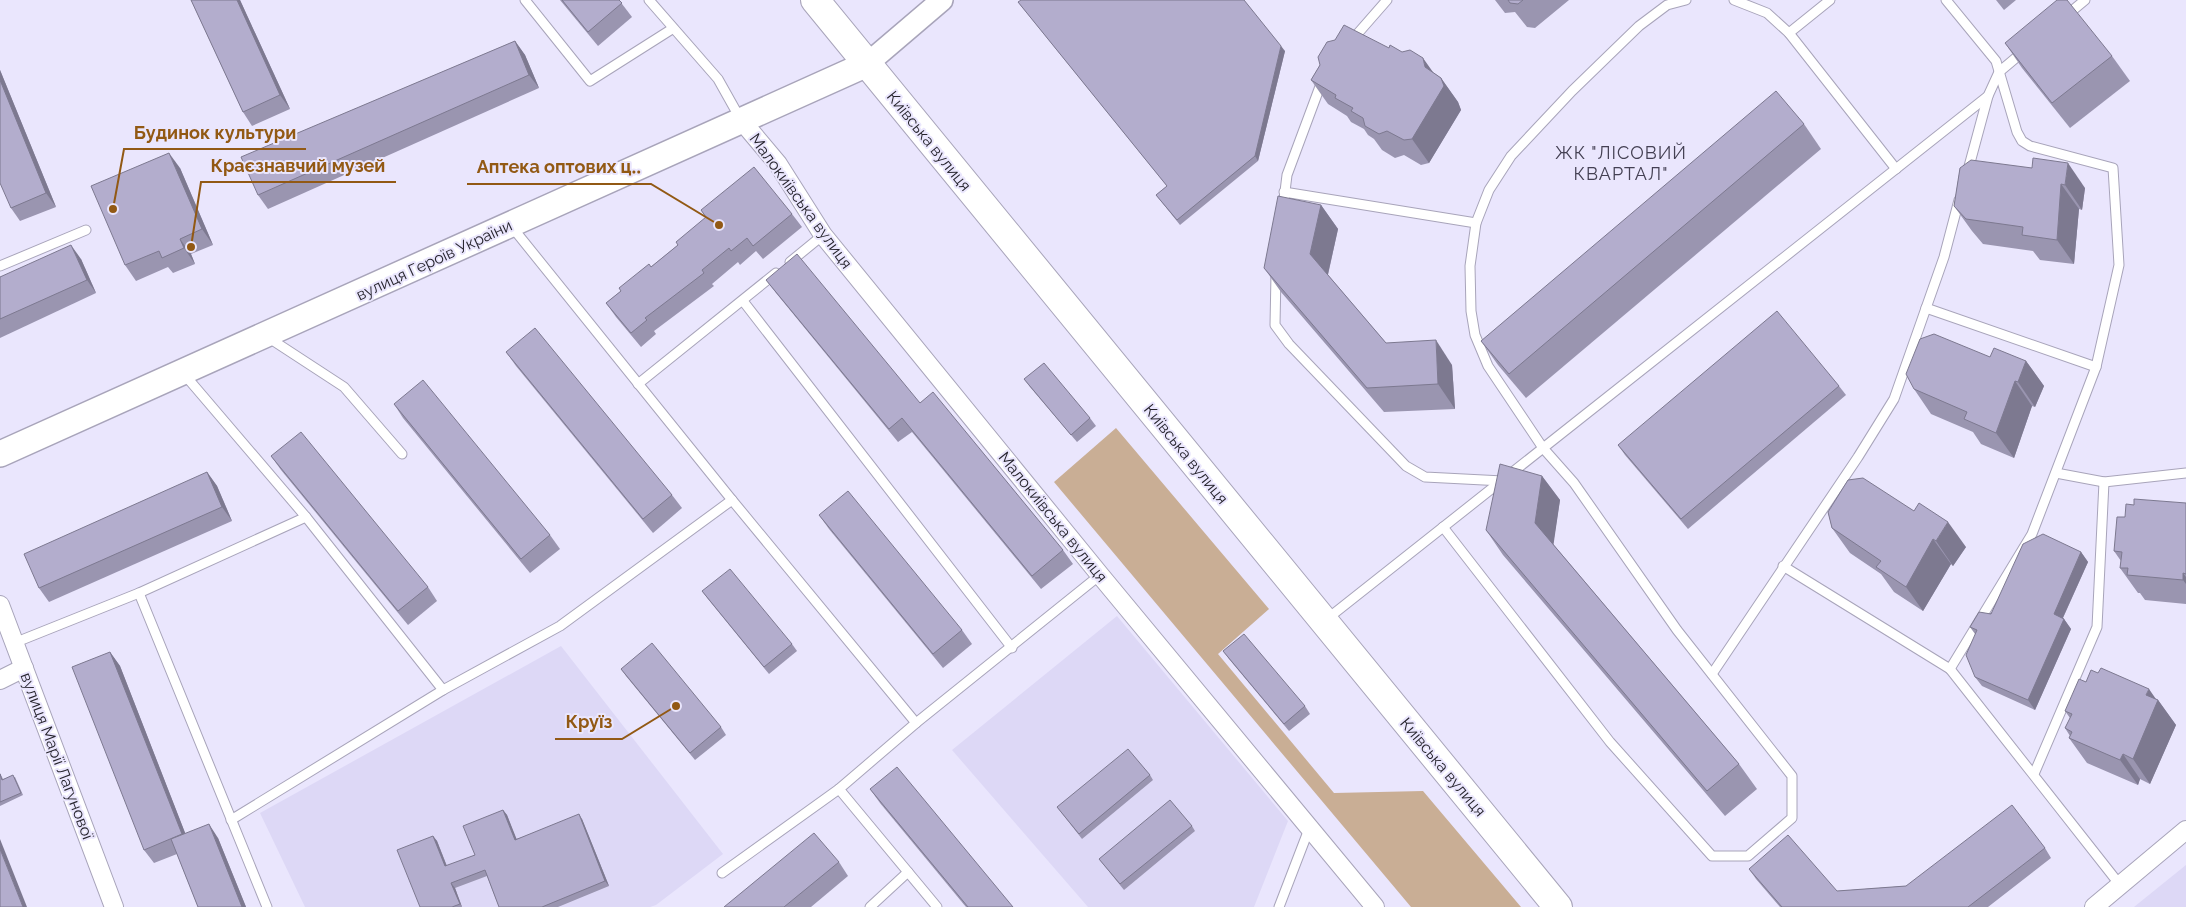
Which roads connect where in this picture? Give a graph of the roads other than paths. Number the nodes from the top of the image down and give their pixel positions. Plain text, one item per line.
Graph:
1 (525, 0) edge
2 (649, 0) edge
3 (815, 0) edge
4 (942, 0) edge
5 (1387, 0) edge
6 (1686, 0) edge
7 (1734, 0) edge
8 (1830, 0) edge
9 (1946, 0) edge
10 (2085, 0) edge
11 (1665, 2) edge
12 (2062, 19) edge
13 (672, 29) junction
14 (1789, 33) junction
15 (2033, 44) edge
16 (1346, 48) edge
17 (867, 64) junction
18 (1330, 70) edge
19 (1999, 72) junction
20 (1988, 96) junction
21 (741, 120) junction
22 (1896, 169) junction
23 (1964, 181) edge
24 (1962, 191) edge
25 (1284, 192) junction
26 (1282, 219) edge
27 (1476, 223) junction
28 (510, 224) junction
29 (86, 230) dead end
30 (823, 235) junction
31 (1277, 265) edge
32 (0, 266) edge
33 (743, 301) junction
34 (1926, 308) junction
35 (266, 336) junction
36 (2096, 367) junction
37 (182, 372) junction
38 (638, 384) junction
39 (1543, 448) junction
40 (0, 454) edge
41 (402, 454) dead end
42 (2056, 473) junction
43 (2186, 473) edge
44 (1503, 481) junction
45 (2104, 482) junction
46 (732, 500) junction
47 (306, 517) junction
48 (1443, 527) junction
49 (1783, 566) junction
50 (1100, 576) junction
51 (139, 593) junction
52 (0, 605) edge
53 (1323, 622) junction
54 (14, 643) junction
55 (1012, 648) junction
56 (24, 668) junction
57 (1950, 668) junction
58 (1712, 674) junction
59 (0, 680) edge
60 (443, 690) junction
61 (916, 722) junction
62 (2034, 774) junction
63 (840, 789) junction
64 (231, 820) junction
65 (1309, 830) junction
66 (2186, 830) edge
67 (908, 872) junction
68 (722, 873) dead end
69 (2120, 885) junction
70 (114, 907) edge
71 (267, 907) edge
72 (870, 907) edge
73 (937, 907) edge
74 (1279, 907) edge
75 (1375, 907) edge
76 (1558, 907) edge
77 (2094, 907) edge

1 - 13 lane
2 - 13 lane
3 - 17 main road, Київська вулиця
4 - 17 street
5 - 16 lane
6 - 11 lane
7 - 14 lane
8 - 14 lane
9 - 19 lane
10 - 12 lane
11 - 27 lane
13 - 21 lane
14 - 22 lane
15 - 19 lane
17 - 21 main road, вулиця Героїв України
17 - 53 main road, Київська вулиця
18 - 25 lane
19 - 20 lane
19 - 36 lane
20 - 22 lane
20 - 23 lane
21 - 28 main road, вулиця Героїв України
21 - 30 street, Малокиївська вулиця
22 - 39 lane
24 - 34 lane
25 - 26 lane
25 - 27 lane
27 - 39 lane
28 - 35 main road, вулиця Героїв України
28 - 38 lane
29 - 32 lane
30 - 33 lane
30 - 50 street, Малокиївська вулиця
31 - 44 lane
33 - 38 lane
33 - 55 lane
34 - 36 lane
34 - 49 lane
35 - 37 main road, вулиця Героїв України
35 - 41 lane
36 - 42 lane
37 - 40 main road, вулиця Героїв України
37 - 47 lane
38 - 46 lane
39 - 44 lane
39 - 58 lane
42 - 45 lane
42 - 57 lane
43 - 45 lane
44 - 48 lane
45 - 62 lane
46 - 60 lane
46 - 61 lane
47 - 51 lane
47 - 60 lane
48 - 53 lane
48 - 58 lane
49 - 57 lane
49 - 58 lane
50 - 55 lane
50 - 65 street, Малокиївська вулиця
51 - 54 lane
51 - 64 lane
52 - 54 street, вулиця Марії Лагунової
53 - 76 main road, Київська вулиця
54 - 56 street, вулиця Марії Лагунової
55 - 61 lane
56 - 59 street
56 - 70 street, вулиця Марії Лагунової
57 - 62 lane
60 - 64 lane
61 - 63 lane
62 - 69 lane
63 - 67 lane
63 - 68 lane
64 - 71 lane
65 - 74 lane
65 - 75 street, Малокиївська вулиця
66 - 69 street
67 - 72 lane
67 - 73 lane
69 - 77 street

